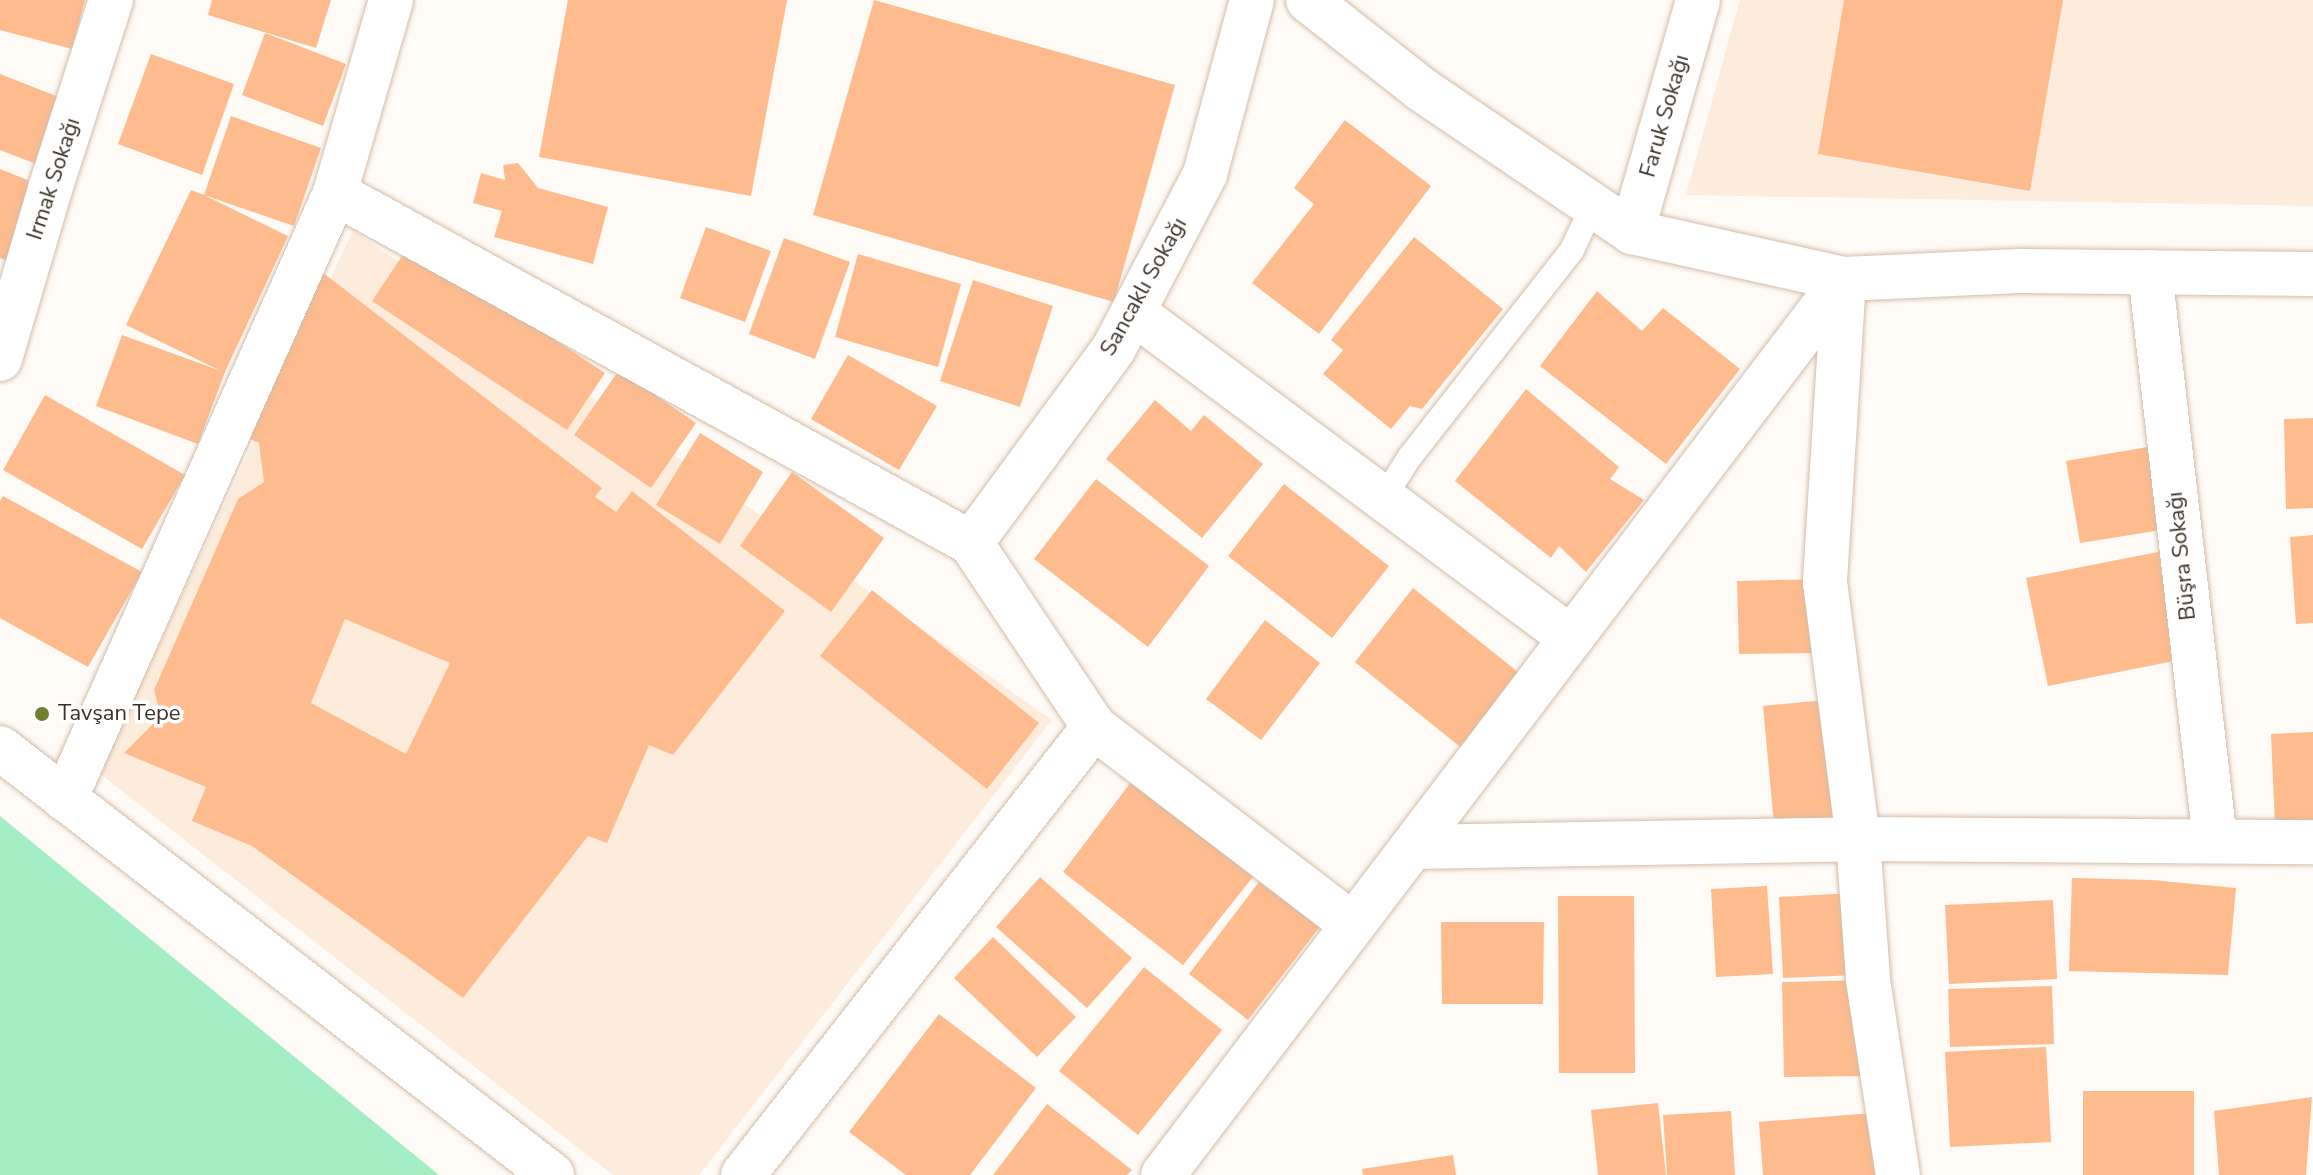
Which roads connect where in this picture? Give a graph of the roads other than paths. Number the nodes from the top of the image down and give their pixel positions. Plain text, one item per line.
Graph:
1 (111, 0) edge
2 (391, 0) edge
3 (1252, 0) edge
4 (1308, 0) edge
5 (1698, 0) edge
6 (335, 193) junction
7 (1593, 205) junction
8 (1632, 232) junction
9 (2150, 272) junction
10 (2313, 274) edge
11 (1844, 279) junction
12 (1133, 312) junction
13 (0, 359) edge
14 (1383, 499) junction
15 (971, 543) junction
16 (1571, 638) junction
17 (1094, 727) junction
18 (0, 748) edge
19 (65, 799) junction
20 (1858, 839) junction
21 (2215, 841) junction
22 (2313, 842) edge
23 (1413, 847) junction
24 (1353, 925) junction
25 (546, 1174) edge
26 (743, 1175) edge
27 (1163, 1175) edge
28 (1898, 1175) edge

1 - 13 street, Irmak Sokağı
2 - 6 street
3 - 12 street, Sancaklı Sokağı
4 - 7 street
5 - 8 street, Faruk Sokağı
6 - 15 street
6 - 19 street
7 - 8 street
7 - 14 lane
8 - 11 street
9 - 10 street
9 - 11 street
9 - 21 street, Büşra Sokağı
11 - 16 street
11 - 20 street
12 - 14 street
12 - 15 street, Sancaklı Sokağı
14 - 16 street
15 - 17 street
16 - 23 street
17 - 24 street
17 - 26 street
18 - 19 street
19 - 25 street
20 - 21 street
20 - 23 street
20 - 28 street
21 - 22 street
23 - 24 street
24 - 27 street

